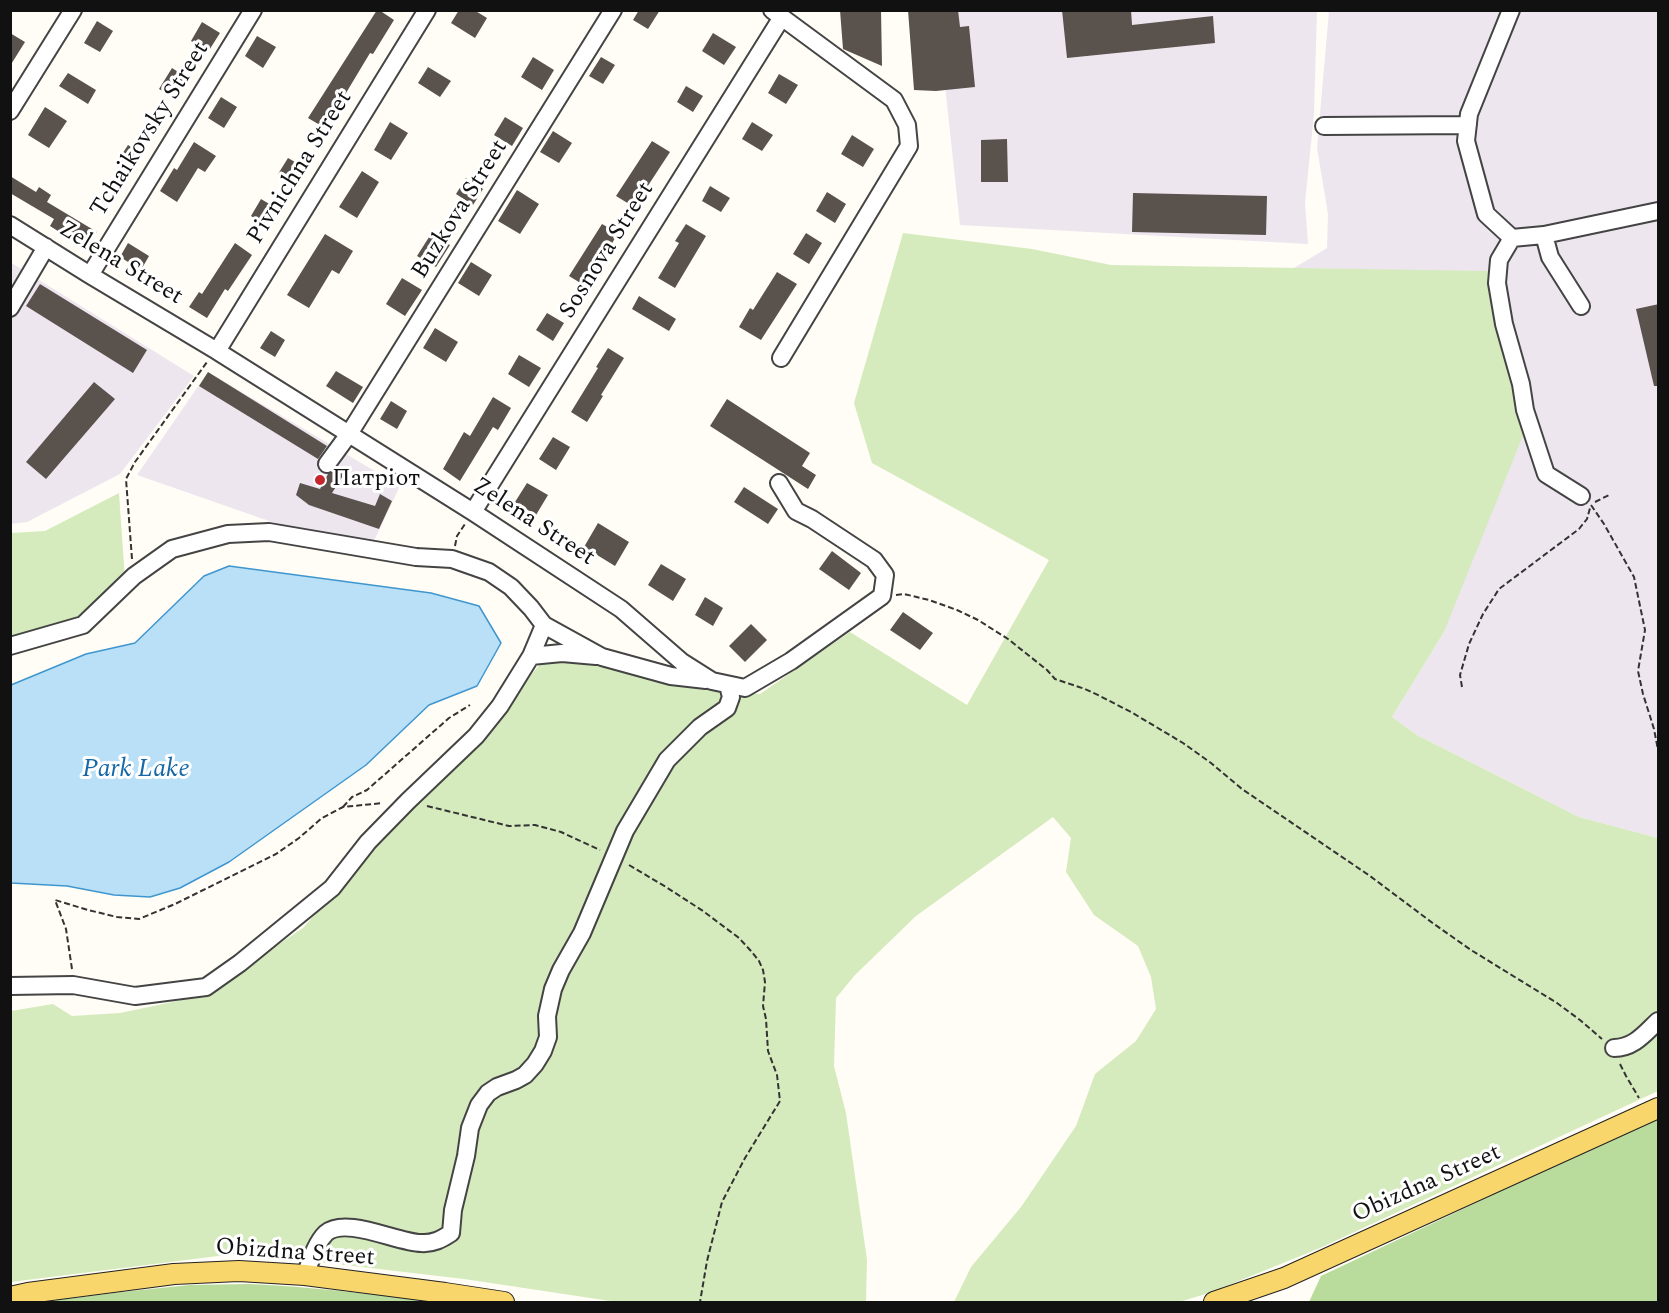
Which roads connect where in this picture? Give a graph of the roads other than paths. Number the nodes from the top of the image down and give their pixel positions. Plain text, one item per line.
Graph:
1 (73, 10) edge
2 (254, 10) edge
3 (427, 10) edge
4 (613, 10) edge
5 (1510, 10) edge
6 (777, 14) edge
7 (10, 111) edge
8 (1468, 125) junction
9 (1324, 126) dead end
10 (1659, 211) edge
11 (10, 225) edge
12 (1544, 235) junction
13 (1512, 238) junction
14 (46, 247) junction
15 (90, 275) junction
16 (1581, 306) dead end
17 (10, 308) edge
18 (217, 351) junction
19 (781, 358) dead end
20 (349, 434) junction
21 (327, 464) dead end
22 (779, 483) dead end
23 (1586, 501) road end
24 (473, 512) junction
25 (544, 625) junction
26 (10, 646) edge
27 (531, 656) junction
28 (602, 657) junction
29 (712, 681) junction
30 (729, 685) junction
31 (10, 986) edge
32 (1659, 1021) edge
33 (1614, 1047) road end
34 (1653, 1110) edge
35 (305, 1275) junction
36 (10, 1298) edge
37 (504, 1302) edge
38 (1214, 1302) edge

1 - 7 street
2 - 15 street, Tchaikovsky Street
3 - 18 street, Pivnichna Street
4 - 20 street, Buzkova Street
5 - 8 street
6 - 19 street
6 - 24 street, Sosnova Street
8 - 9 street
8 - 13 street
10 - 12 street
11 - 14 street, Zelena Street
12 - 13 street
12 - 16 street
13 - 23 street
14 - 15 street, Zelena Street
14 - 17 street
15 - 18 street, Zelena Street
18 - 20 street, Zelena Street
20 - 21 street, Buzkova Street
20 - 24 street, Zelena Street
22 - 30 street, Zelena Street
24 - 29 street, Zelena Street
25 - 26 street
25 - 27 street
25 - 28 street
27 - 28 street
27 - 31 street
28 - 29 street
29 - 30 street, Zelena Street
30 - 35 street
32 - 33 street
34 - 38 main road, Obizdna Street
35 - 36 main road, Obizdna Street
35 - 37 main road, Obizdna Street

